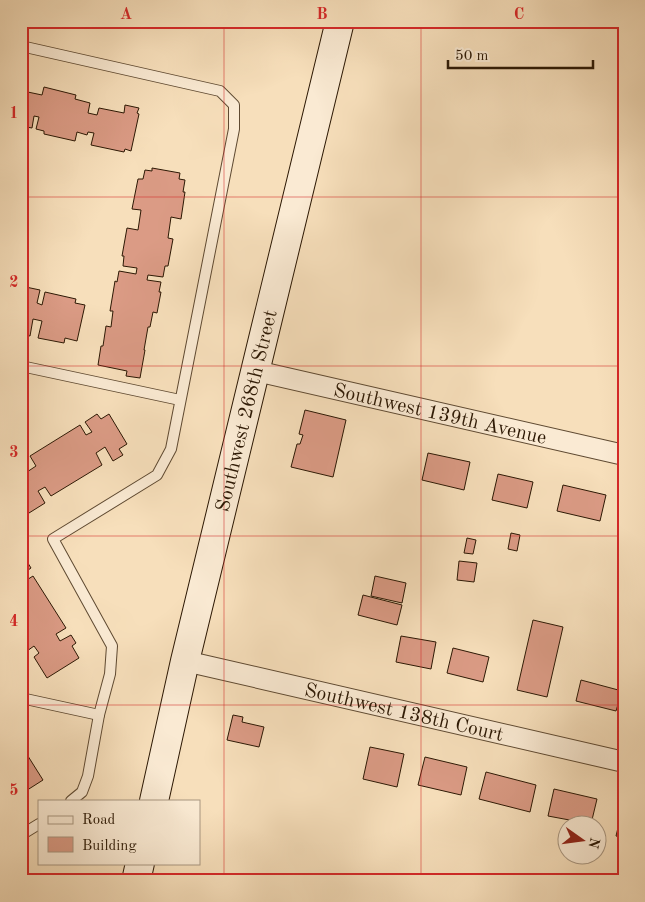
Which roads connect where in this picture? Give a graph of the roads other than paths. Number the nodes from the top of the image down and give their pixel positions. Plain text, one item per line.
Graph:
1 (340, 21) edge
2 (21, 46) edge
3 (21, 366) edge
4 (256, 371) junction
5 (180, 400) junction
6 (624, 455) edge
7 (185, 661) junction
8 (21, 698) edge
9 (99, 715) junction
10 (624, 762) edge
11 (72, 800) edge
12 (154, 800) edge
13 (38, 825) edge
14 (21, 835) edge
15 (140, 864) edge
16 (136, 881) edge

1 - 4 main road, Southwest 268th Street
2 - 5 lane
3 - 5 lane
4 - 6 street, Southwest 139th Avenue
4 - 7 main road, Southwest 268th Street
5 - 9 lane
7 - 10 street, Southwest 138th Court
7 - 12 main road, Southwest 268th Street
8 - 9 lane
9 - 11 lane
13 - 14 lane
15 - 16 main road

